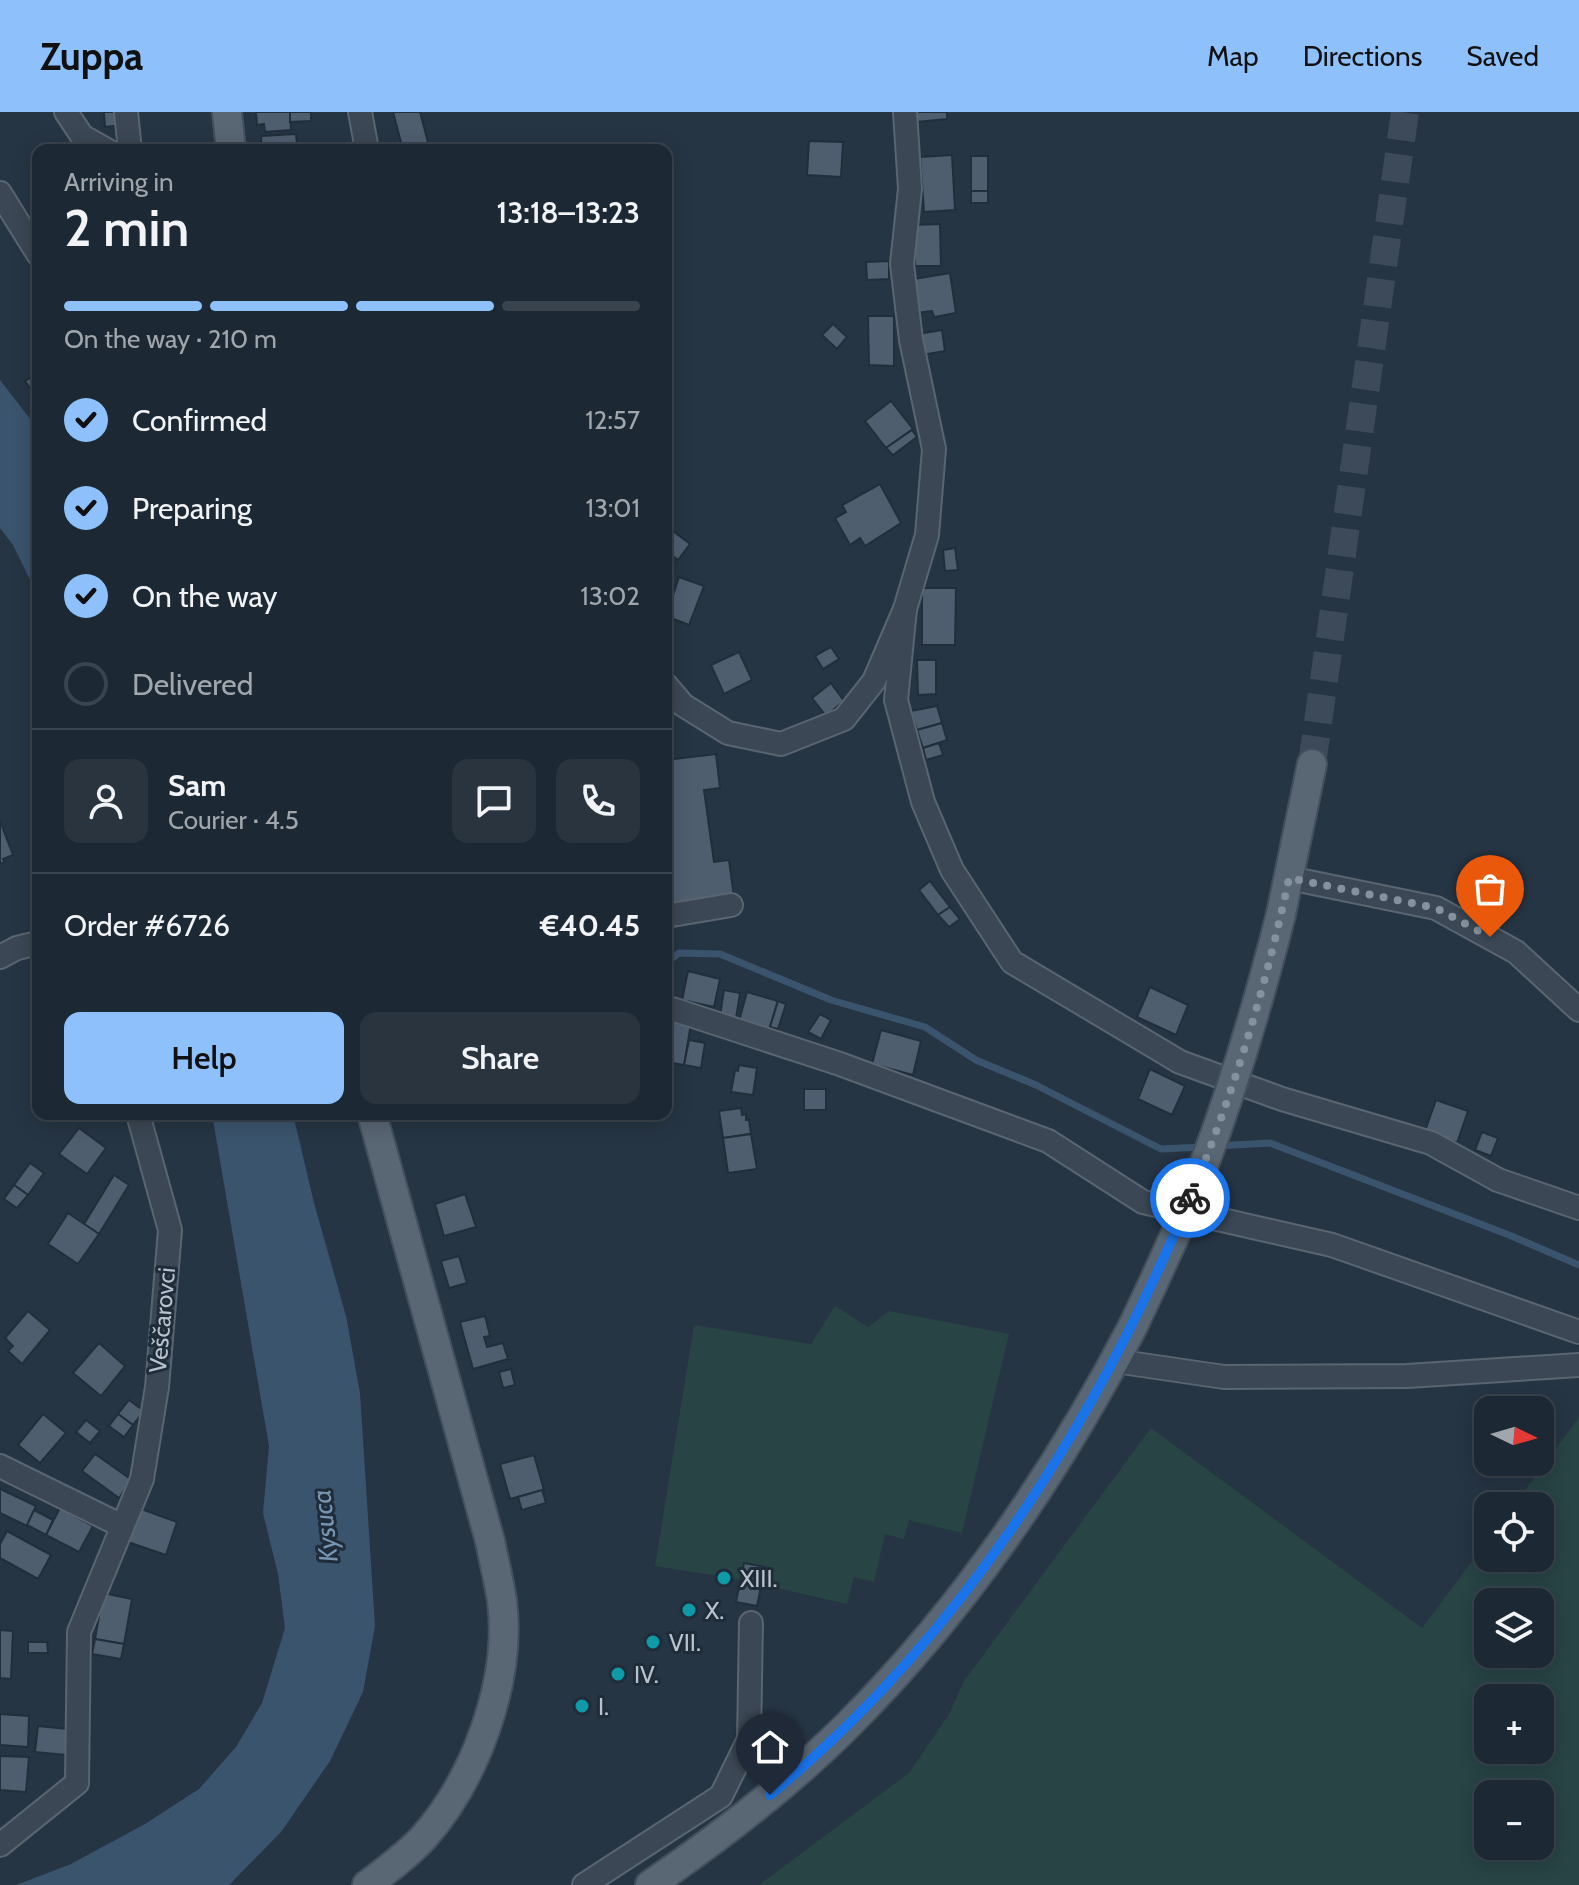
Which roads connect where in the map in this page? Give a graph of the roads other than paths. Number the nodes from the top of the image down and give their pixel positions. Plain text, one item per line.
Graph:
1 (66, 112) edge
2 (126, 112) edge
3 (227, 112) edge
4 (360, 112) edge
5 (905, 112) edge
6 (96, 144) edge
7 (129, 144) edge
8 (230, 144) edge
9 (366, 144) edge
10 (0, 193) edge
11 (32, 244) edge
12 (905, 609) junction
13 (672, 692) edge
14 (1312, 764) tunnel mouth
15 (1289, 878) junction
16 (731, 905) dead end
17 (672, 915) edge
18 (32, 944) edge
19 (0, 957) edge
20 (672, 1009) edge
21 (1579, 1010) edge
22 (140, 1120) edge
23 (374, 1120) edge
24 (1579, 1208) edge
25 (1579, 1332) edge
26 (1115, 1361) junction
27 (1579, 1365) edge
28 (0, 1466) edge
29 (122, 1526) junction
30 (751, 1623) dead end
31 (0, 1845) edge
32 (367, 1885) edge
33 (584, 1885) edge
34 (650, 1885) edge

1 - 6 street
2 - 7 street
3 - 8 main road
4 - 9 street
5 - 12 street
10 - 11 street
12 - 13 street
12 - 24 street
14 - 15 main road
15 - 21 street
15 - 26 main road, bridge
16 - 17 street
18 - 19 street
20 - 25 street
22 - 29 street, Veščarovci
23 - 32 main road
26 - 27 street
26 - 34 main road
28 - 29 street
29 - 31 street, Veščarovci
30 - 33 street

